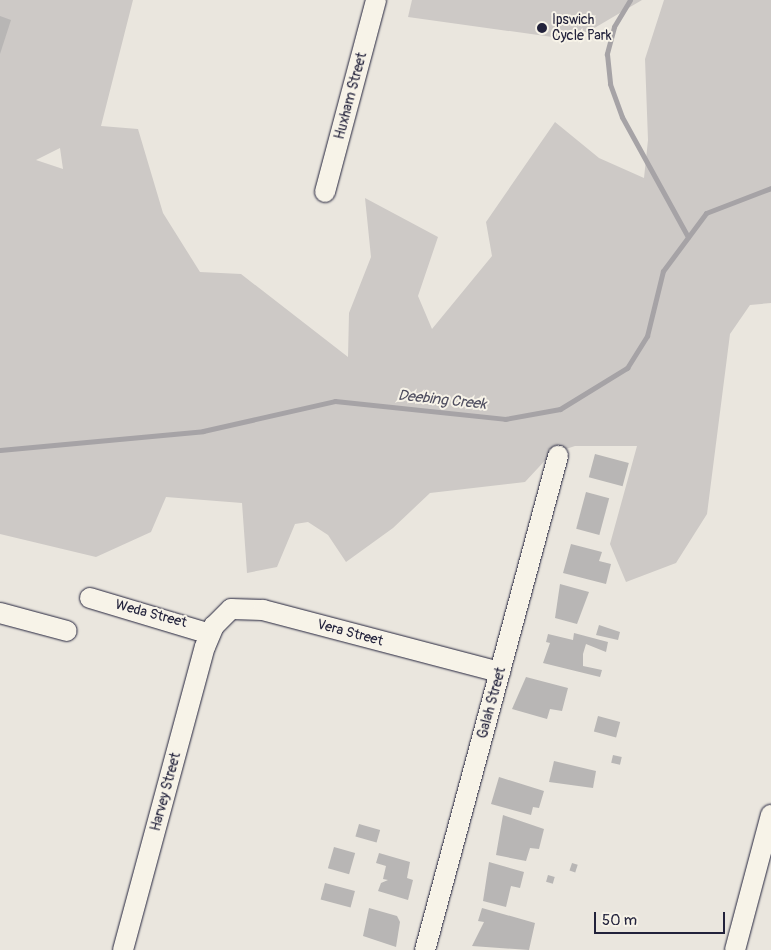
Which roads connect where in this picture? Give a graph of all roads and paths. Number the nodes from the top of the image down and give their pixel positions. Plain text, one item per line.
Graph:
1 (376, 0) edge
2 (325, 192) dead end
3 (558, 456) dead end
4 (90, 598) dead end
5 (0, 613) edge
6 (67, 631) dead end
7 (210, 634) junction
8 (500, 672) junction
9 (771, 816) edge
10 (123, 950) edge
11 (425, 950) edge
12 (735, 950) edge

1 - 2 street, Huxham Street
3 - 8 street, Galah Street
4 - 7 street, Weda Street
5 - 6 street
7 - 8 street, Vera Street
7 - 10 street, Harvey Street
8 - 11 street, Galah Street
9 - 12 street

